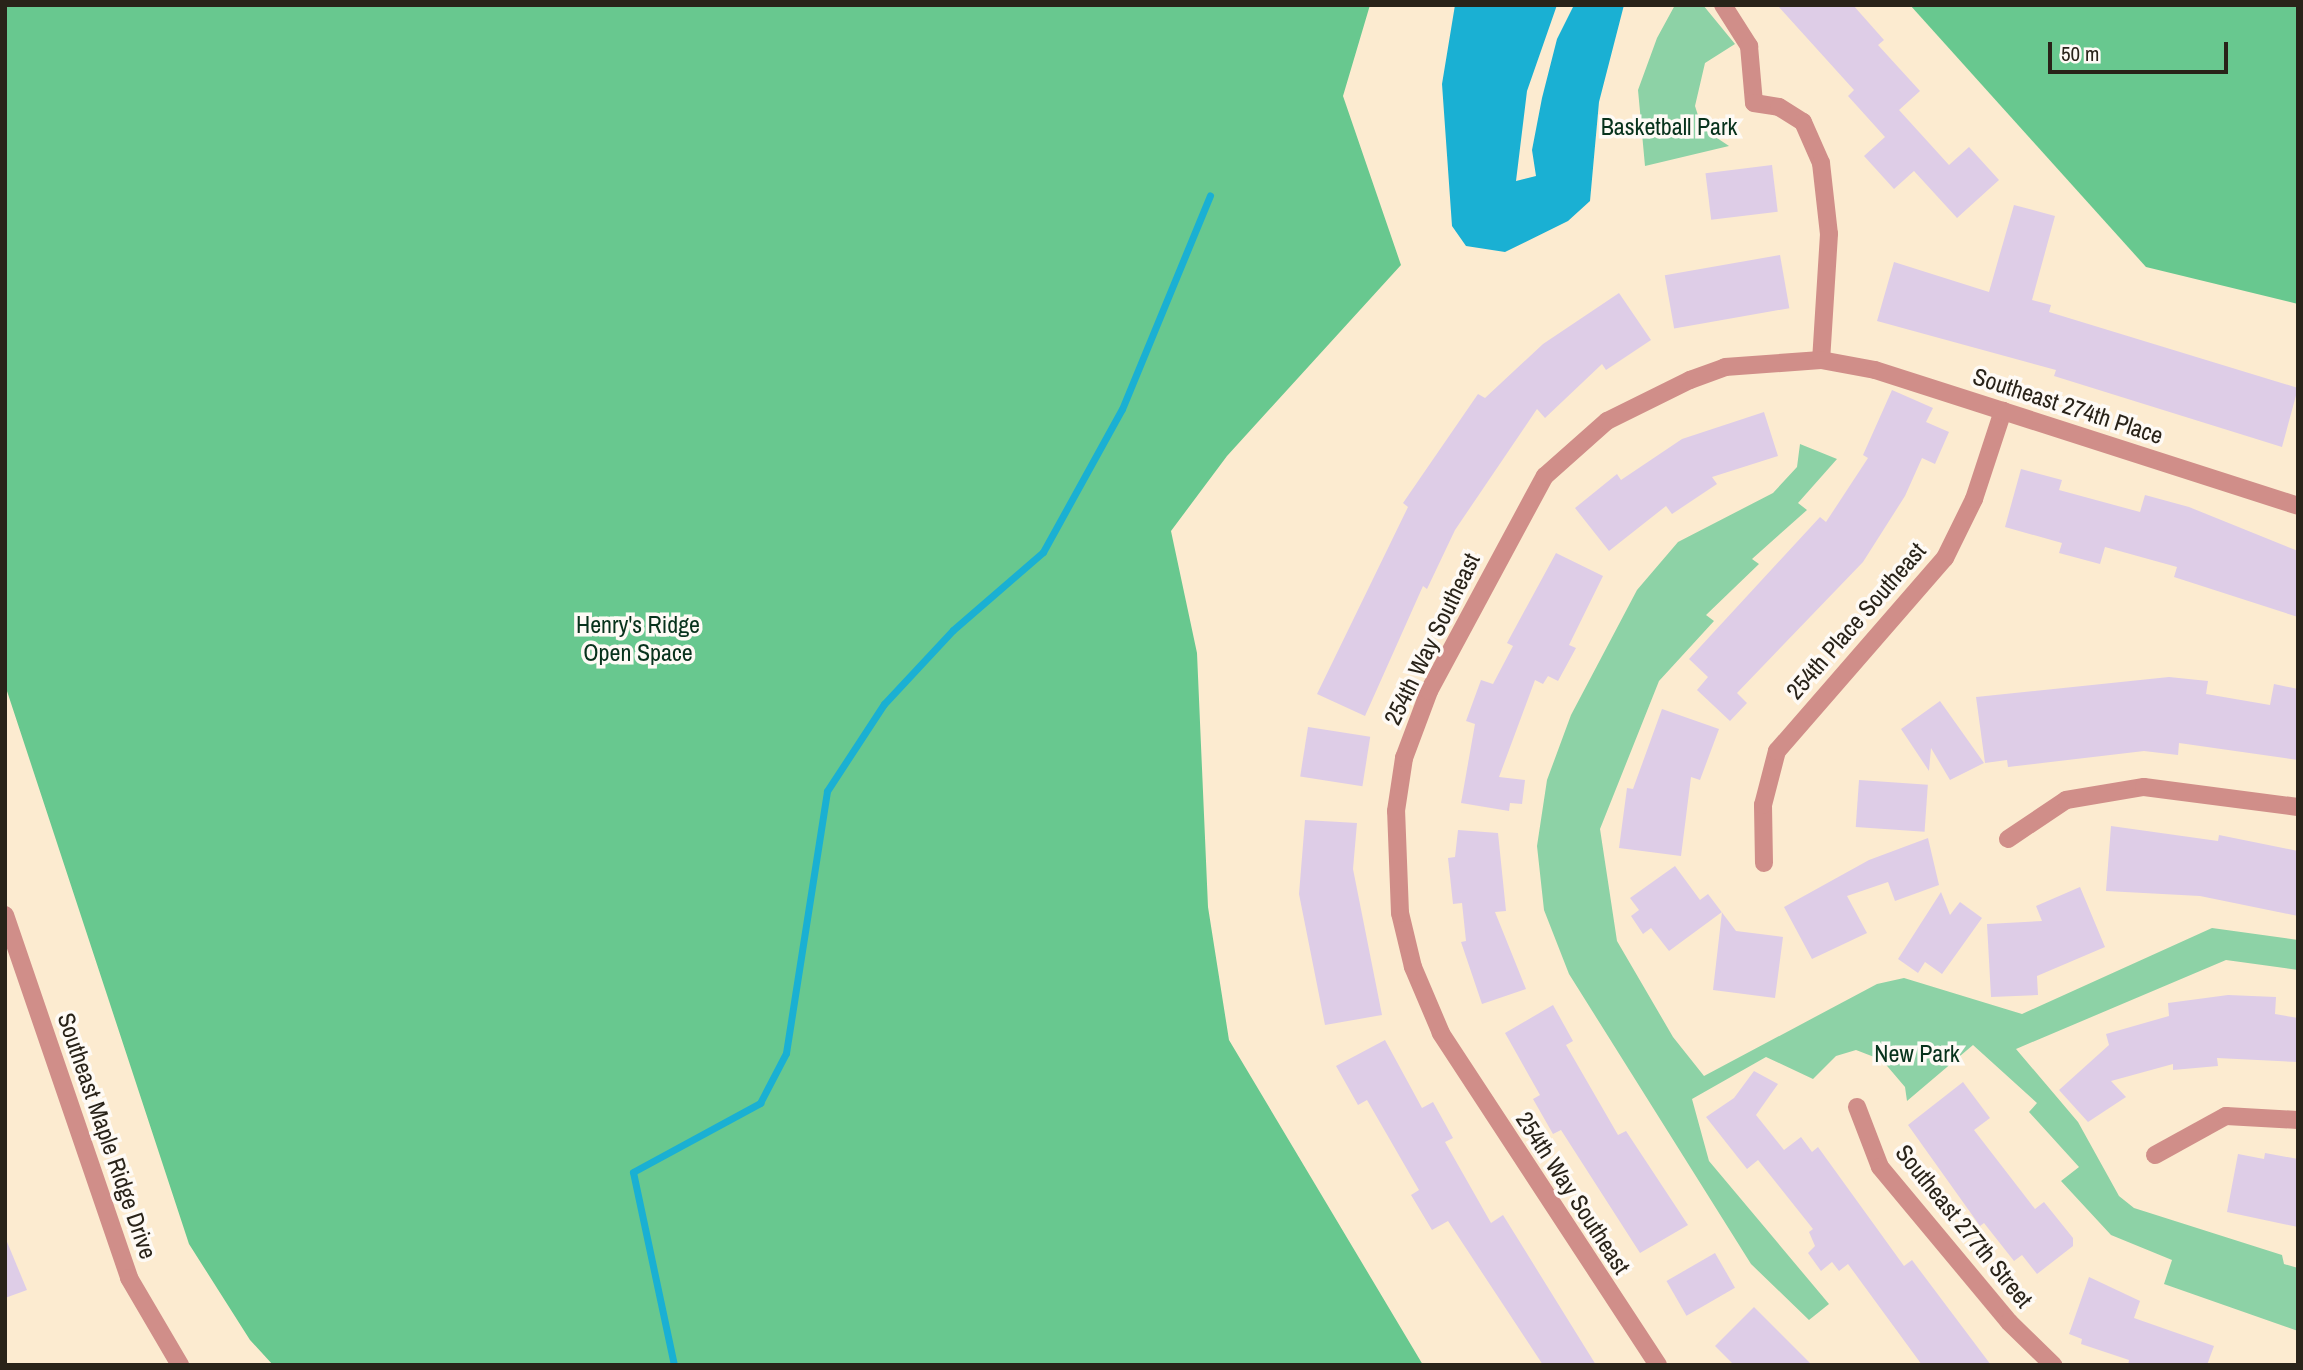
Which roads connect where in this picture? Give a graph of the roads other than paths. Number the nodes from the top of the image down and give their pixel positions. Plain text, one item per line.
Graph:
1 (1723, 5) edge
2 (1821, 360) junction
3 (2003, 411) junction
4 (2298, 506) edge
5 (2298, 807) edge
6 (2008, 839) dead end
7 (1764, 863) dead end
8 (5, 915) edge
9 (1857, 1107) dead end
10 (2298, 1119) edge
11 (2155, 1155) dead end
12 (180, 1365) edge
13 (1658, 1365) edge
14 (2053, 1365) edge

1 - 2 street
2 - 3 street, Southeast 274th Place
2 - 13 street, 254th Way Southeast
3 - 4 street, Southeast 274th Place
3 - 7 street, 254th Place Southeast
5 - 6 street
8 - 12 street, Southeast Maple Ridge Drive
9 - 14 street, Southeast 277th Street
10 - 11 street

